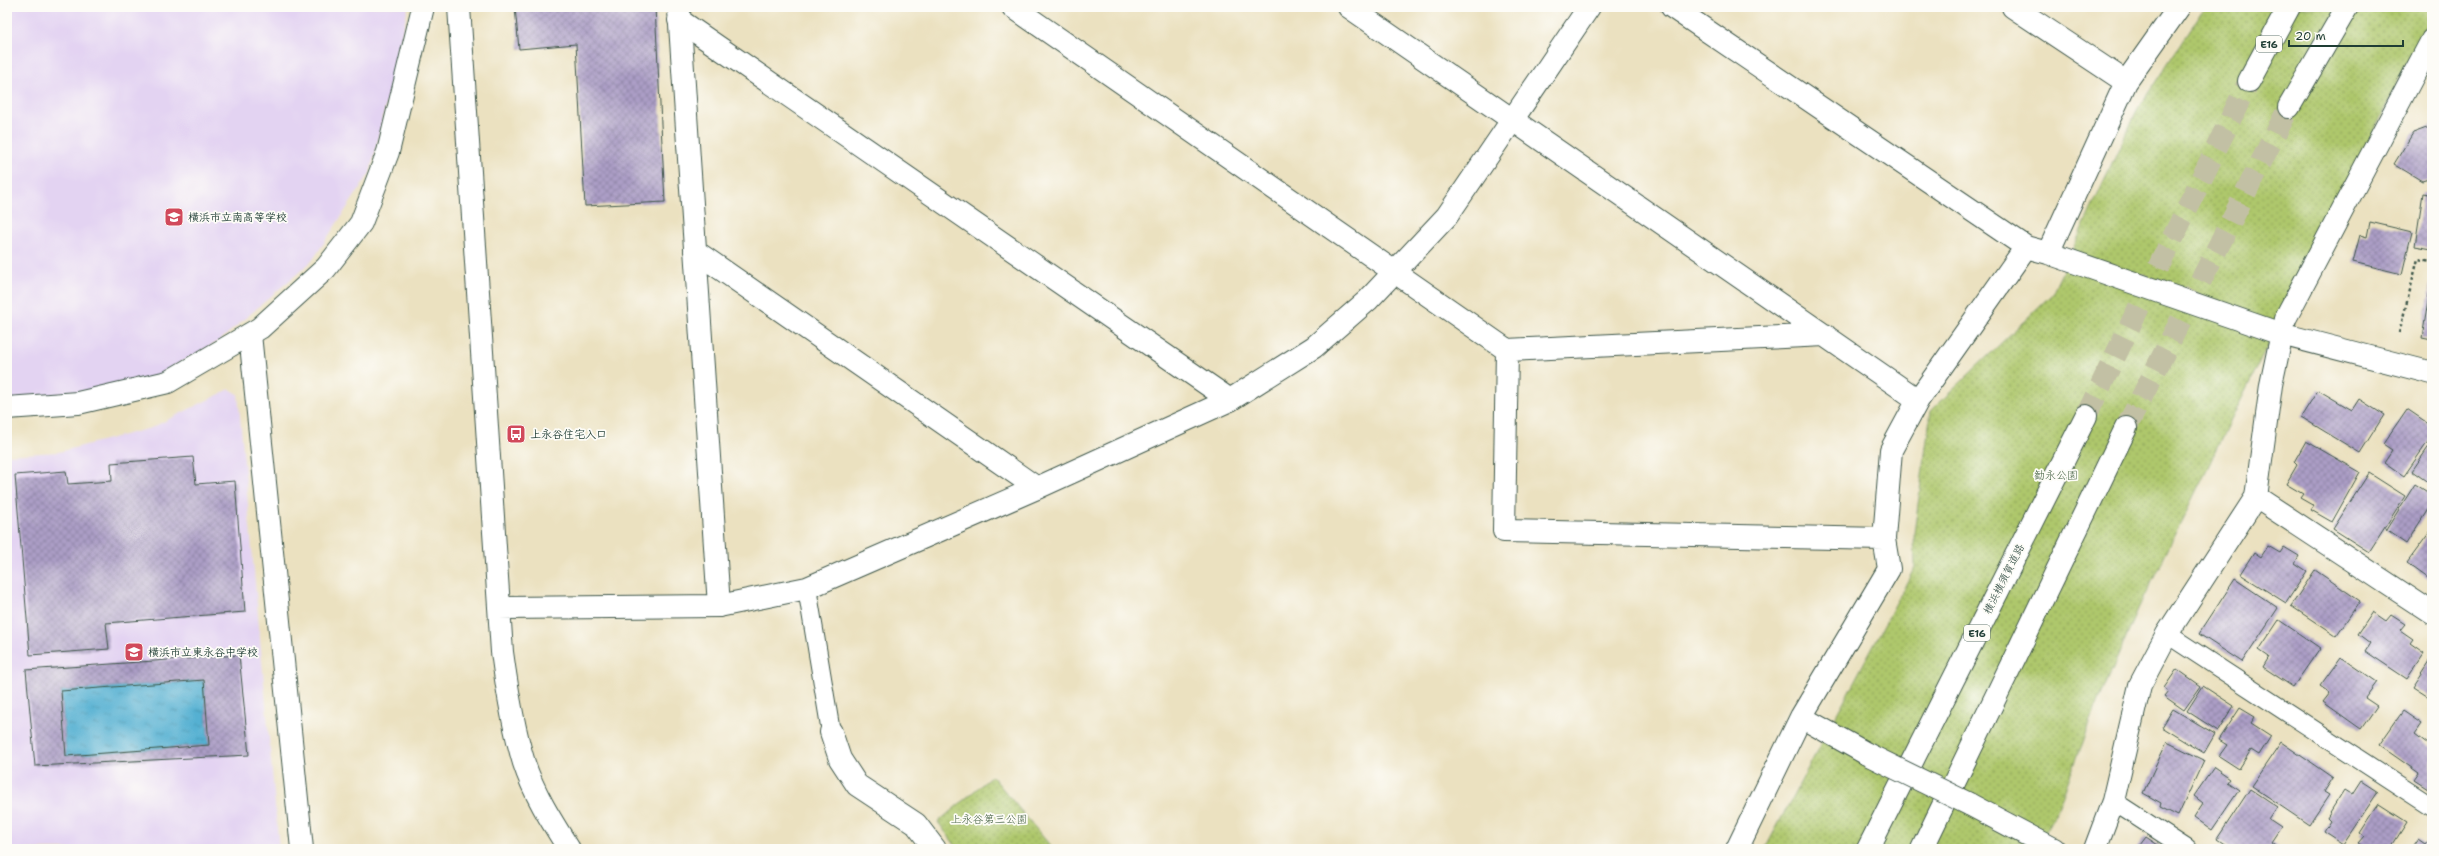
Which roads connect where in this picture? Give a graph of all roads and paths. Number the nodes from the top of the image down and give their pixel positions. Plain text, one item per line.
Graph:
1 (423, 7) edge
2 (459, 7) edge
3 (1013, 7) edge
4 (1349, 7) edge
5 (1589, 7) edge
6 (1672, 7) edge
7 (2013, 7) edge
8 (2179, 7) edge
9 (2289, 7) edge
10 (2346, 7) edge
11 (679, 13) edge
12 (2432, 40) edge
13 (2249, 81) tunnel mouth
14 (2126, 82) junction
15 (2289, 108) tunnel mouth
16 (1513, 120) junction
17 (2026, 247) junction
18 (695, 252) junction
19 (2048, 253) junction
20 (2432, 261) edge
21 (1396, 272) junction
22 (2409, 298) dead end
23 (250, 334) junction
24 (2281, 334) junction
25 (1825, 335) junction
26 (1507, 350) junction
27 (2432, 373) edge
28 (1230, 400) junction
29 (1918, 400) junction
30 (7, 408) edge
31 (2086, 416) tunnel mouth
32 (2126, 428) tunnel mouth
33 (1037, 488) junction
34 (2256, 497) junction
35 (1884, 539) junction
36 (807, 588) junction
37 (719, 606) junction
38 (499, 608) junction
39 (2432, 613) edge
40 (2167, 634) junction
41 (1801, 717) junction
42 (831, 732) joint
43 (2112, 801) junction
44 (2432, 807) edge
45 (302, 849) edge
46 (569, 849) edge
47 (935, 849) edge
48 (1737, 849) edge
49 (1868, 849) edge
50 (1922, 849) edge
51 (2054, 849) edge
52 (2095, 849) edge
53 (2187, 849) edge

1 - 23 main road
2 - 38 main road
3 - 21 main road
4 - 16 main road
5 - 16 main road
6 - 17 main road
7 - 14 main road
8 - 14 main road
9 - 13 main road, E16
10 - 15 main road
11 - 18 main road
11 - 28 main road
12 - 24 main road
14 - 19 main road
16 - 21 main road
16 - 25 main road
17 - 19 main road
17 - 29 main road
18 - 33 main road
18 - 37 main road
19 - 24 main road
20 - 22 path
21 - 26 main road
21 - 28 main road
23 - 30 main road
23 - 45 main road
24 - 27 main road
24 - 34 main road
25 - 26 main road
25 - 29 main road
26 - 35 main road
28 - 33 main road
29 - 35 main road
31 - 49 main road, 横浜横須賀道路 / E16
32 - 50 main road
33 - 36 main road
34 - 39 main road
34 - 40 main road
35 - 41 main road
36 - 37 main road
36 - 42 lane
37 - 38 main road
38 - 46 main road
40 - 43 main road
40 - 44 lane
41 - 48 main road
41 - 51 main road, bridge
42 - 47 main road
43 - 52 main road
43 - 53 lane

